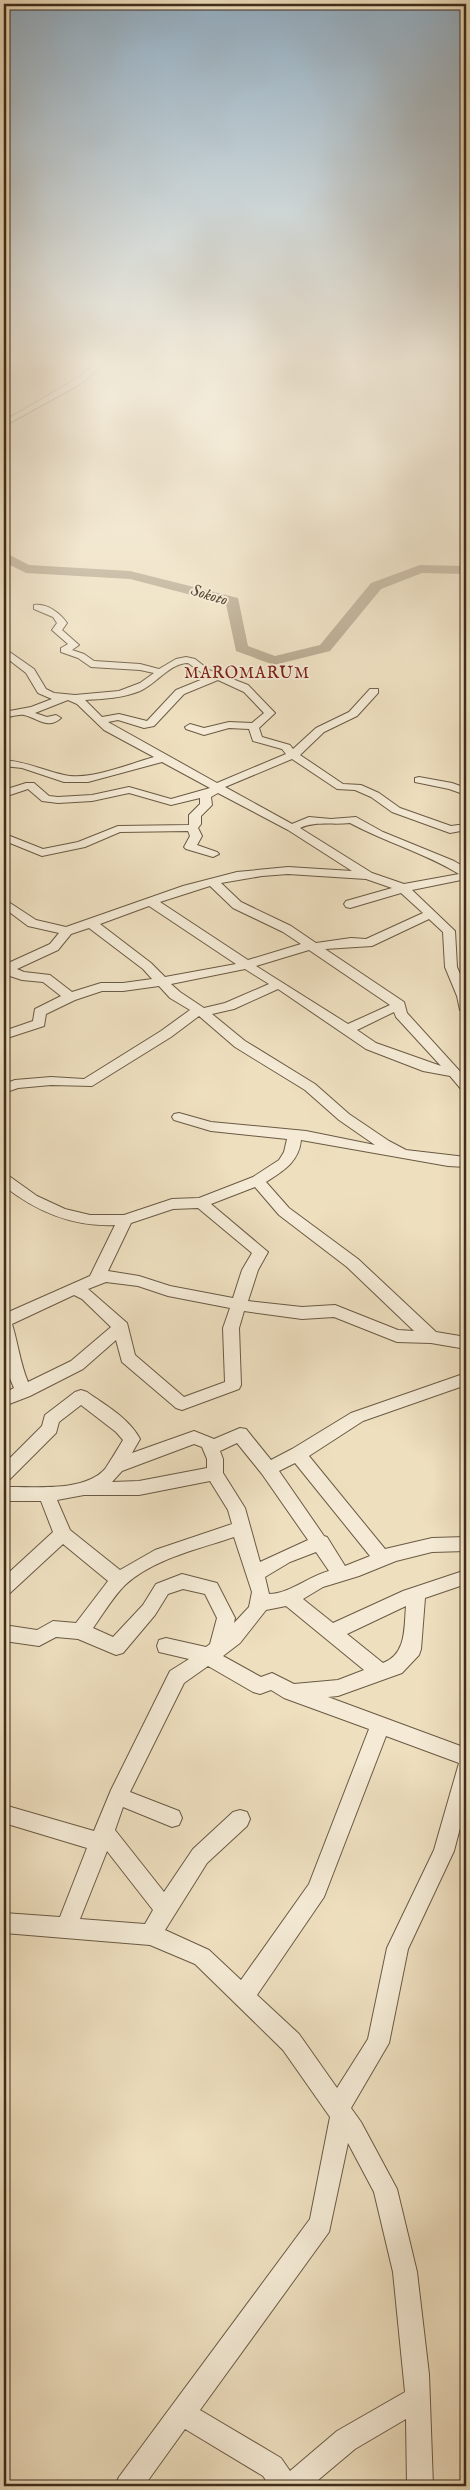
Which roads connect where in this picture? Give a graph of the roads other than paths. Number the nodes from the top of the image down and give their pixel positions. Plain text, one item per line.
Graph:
1 (37, 607) dead end
2 (4, 652) edge
3 (160, 672) junction
4 (220, 676) junction
5 (374, 691) dead end
6 (71, 697) junction
7 (25, 712) junction
8 (4, 715) edge
9 (56, 718) dead end
10 (102, 720) junction
11 (190, 727) dead end
12 (254, 727) junction
13 (150, 732) dead end
14 (133, 743) junction
15 (293, 755) junction
16 (164, 758) junction
17 (4, 763) edge
18 (64, 779) junction
19 (419, 780) dead end
20 (215, 788) junction
21 (466, 792) edge
22 (4, 794) edge
23 (73, 797) junction
24 (466, 827) edge
25 (192, 828) junction
26 (292, 828) junction
27 (4, 842) edge
28 (213, 854) dead end
29 (466, 875) edge
30 (368, 876) junction
31 (212, 881) junction
32 (403, 888) junction
33 (151, 902) junction
34 (4, 903) edge
35 (350, 904) dead end
36 (431, 914) junction
37 (92, 924) junction
38 (67, 931) junction
39 (313, 946) junction
40 (245, 963) junction
41 (5, 969) edge
42 (162, 981) junction
43 (279, 984) junction
44 (70, 997) junction
45 (399, 1005) junction
46 (466, 1010) edge
47 (201, 1011) junction
48 (347, 1030) junction
49 (4, 1035) edge
50 (455, 1073) junction
51 (466, 1086) edge
52 (4, 1089) edge
53 (179, 1117) dead end
54 (294, 1135) junction
55 (402, 1154) junction
56 (466, 1162) edge
57 (4, 1179) edge
58 (258, 1180) junction
59 (234, 1190) junction
60 (266, 1194) junction
61 (201, 1203) junction
62 (125, 1220) junction
63 (96, 1280) junction
64 (74, 1289) junction
65 (238, 1303) junction
66 (4, 1323) edge
67 (122, 1327) junction
68 (431, 1337) junction
69 (466, 1344) edge
70 (466, 1379) edge
71 (24, 1392) junction
72 (4, 1400) edge
73 (210, 1448) junction
74 (295, 1456) junction
75 (114, 1467) junction
76 (268, 1469) junction
77 (4, 1474) edge
78 (215, 1474) junction
79 (84, 1488) junction
80 (46, 1493) junction
81 (4, 1494) edge
82 (242, 1530) junction
83 (63, 1534) junction
84 (321, 1542) junction
85 (466, 1544) edge
86 (382, 1558) junction
87 (256, 1573) junction
88 (341, 1574) junction
89 (466, 1577) edge
90 (119, 1580) junction
91 (4, 1588) edge
92 (416, 1594) junction
93 (289, 1598) junction
94 (258, 1602) junction
95 (80, 1631) junction
96 (333, 1632) junction
97 (4, 1633) edge
98 (166, 1646) dead end
99 (212, 1652) junction
100 (380, 1672) junction
101 (291, 1692) junction
102 (380, 1725) junction
103 (466, 1757) edge
104 (466, 1769) edge
105 (118, 1796) junction
106 (4, 1814) edge
107 (172, 1818) dead end
108 (240, 1818) dead end
109 (103, 1838) junction
110 (166, 1908) junction
111 (4, 1923) edge
112 (66, 1928) junction
113 (151, 1935) junction
114 (243, 1996) junction
115 (340, 2111) junction
116 (418, 2398) junction
117 (182, 2413) junction
118 (128, 2486) edge
119 (285, 2486) edge
120 (292, 2486) edge
121 (420, 2486) edge

1 - 3 street
2 - 6 street
3 - 4 street
3 - 6 street
4 - 10 street
4 - 12 street
5 - 15 street
6 - 7 street
6 - 10 street
7 - 8 street
7 - 9 street
10 - 14 street
11 - 12 street
12 - 15 street
13 - 14 street
14 - 16 street
15 - 20 street
15 - 24 street
16 - 18 street
16 - 20 street
17 - 18 street
18 - 23 street
19 - 21 street
20 - 23 street
20 - 25 street
20 - 26 street
22 - 23 street
25 - 27 street
25 - 28 street
26 - 29 street
26 - 30 street
29 - 32 street
30 - 31 street
30 - 32 street
31 - 33 street
31 - 39 street
32 - 35 street
32 - 36 street
33 - 37 street
33 - 40 street
34 - 38 street
36 - 39 street
36 - 46 street
37 - 38 street
37 - 42 street
38 - 41 street
39 - 40 street
39 - 45 street
40 - 42 street
40 - 43 street
41 - 44 street
42 - 44 street
42 - 47 street
43 - 47 street
43 - 48 street
44 - 49 street
45 - 48 street
45 - 50 street
47 - 52 street
47 - 55 street
48 - 50 street
50 - 51 street
53 - 54 street
54 - 55 street
54 - 58 street
55 - 56 street
57 - 62 street
58 - 59 street
58 - 60 street
59 - 60 street
59 - 61 street
60 - 68 street
61 - 62 street
61 - 65 street
62 - 63 street
63 - 64 street
63 - 65 street
64 - 66 street
64 - 67 street
65 - 67 street
65 - 68 street
66 - 71 street
67 - 71 street
68 - 69 street
70 - 74 street
71 - 72 street
73 - 75 street
73 - 76 street
73 - 78 street
74 - 76 street
74 - 86 street
75 - 77 street
75 - 79 street
76 - 84 street
78 - 79 street
78 - 82 street
79 - 80 street
80 - 81 street
80 - 83 street
82 - 87 street
82 - 90 street
83 - 90 street
83 - 91 street
84 - 87 street
84 - 88 street
85 - 86 street
86 - 88 street
87 - 94 street
88 - 93 street
89 - 92 street
90 - 95 street
92 - 96 street
92 - 100 street
93 - 94 street
93 - 96 street
94 - 99 street
95 - 97 street
95 - 99 street
96 - 100 street
98 - 99 street
99 - 101 street
99 - 105 street
100 - 101 street
101 - 102 street
102 - 103 street
102 - 114 street
104 - 115 street
105 - 107 street
105 - 109 street
106 - 109 street
108 - 110 street
109 - 110 street
109 - 112 street
110 - 113 street
111 - 112 street
112 - 113 street
113 - 114 street
114 - 115 street
115 - 116 street
115 - 117 street
116 - 120 street
116 - 121 street
117 - 118 street
117 - 119 street

